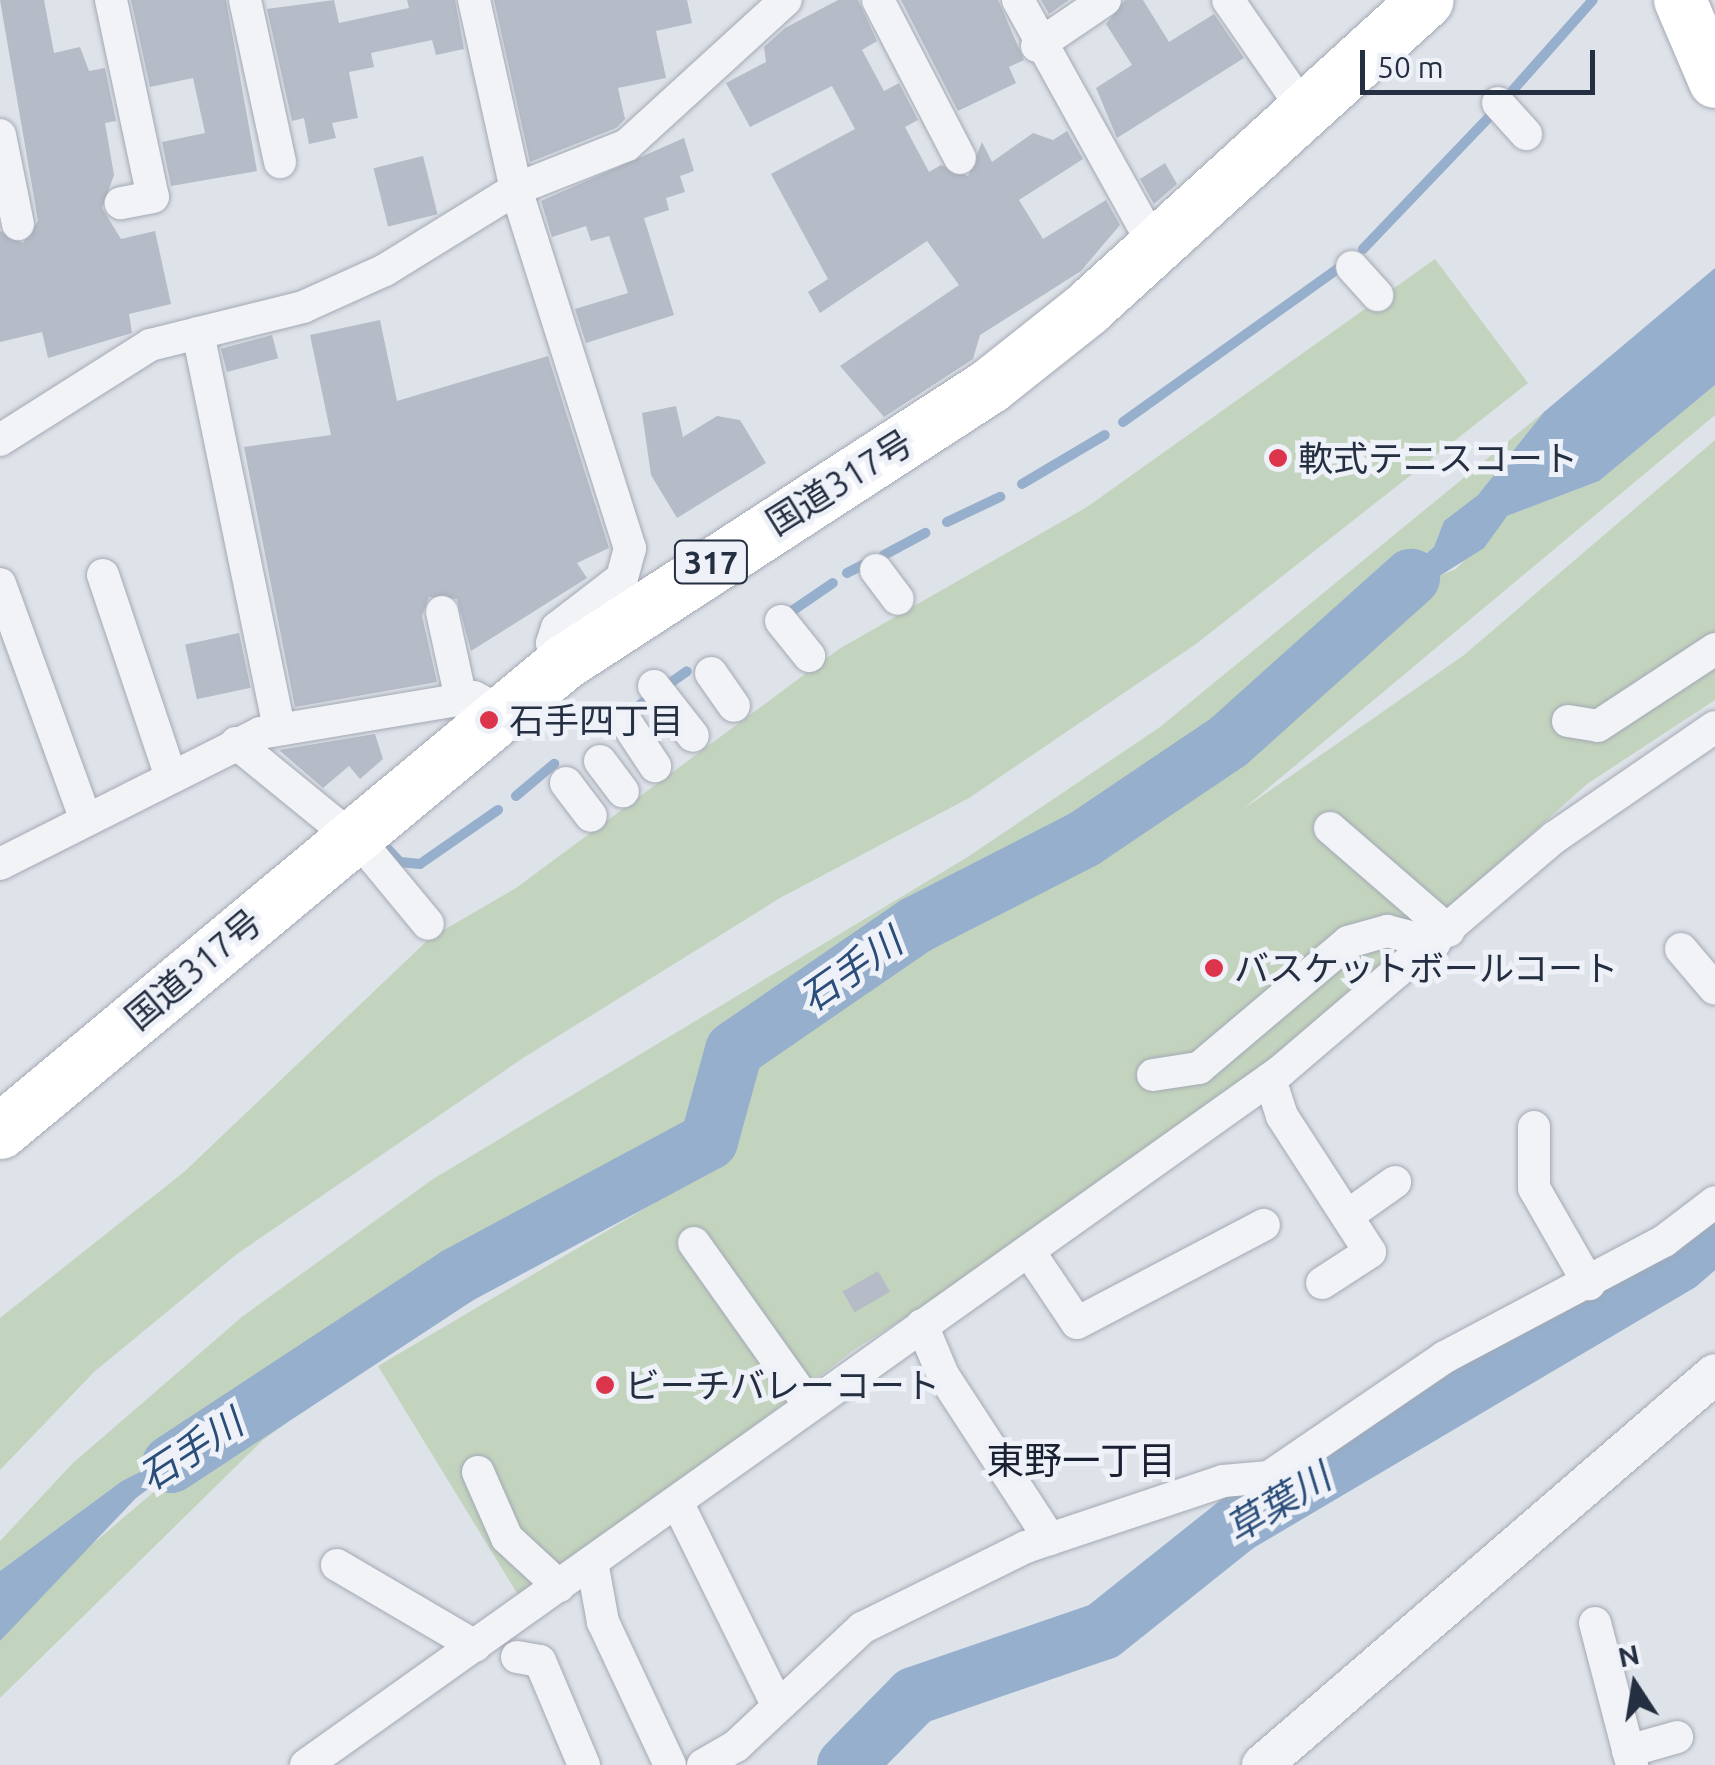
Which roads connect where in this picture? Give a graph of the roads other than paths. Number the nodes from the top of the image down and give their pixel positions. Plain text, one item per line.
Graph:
1 (111, 0) edge
2 (245, 0) edge
3 (474, 0) edge
4 (786, 0) edge
5 (878, 0) edge
6 (1018, 0) edge
7 (1105, 0) edge
8 (1228, 0) edge
9 (1426, 0) edge
10 (1680, 0) edge
11 (1038, 46) junction
12 (1715, 82) edge
13 (1498, 103) dead end
14 (1307, 114) junction
15 (1526, 134) dead end
16 (0, 135) edge
17 (960, 158) dead end
18 (280, 162) dead end
19 (516, 188) junction
20 (121, 202) dead end
21 (18, 224) dead end
22 (1156, 248) junction
23 (1352, 267) dead end
24 (1378, 295) dead end
25 (198, 333) junction
26 (0, 440) edge
27 (876, 570) dead end
28 (103, 575) dead end
29 (0, 584) edge
30 (898, 599) dead end
31 (442, 612) dead end
32 (781, 621) dead end
33 (1715, 650) edge
34 (809, 656) dead end
35 (564, 662) junction
36 (711, 672) dead end
37 (654, 686) dead end
38 (480, 705) junction
39 (734, 706) dead end
40 (1568, 721) dead end
41 (626, 722) dead end
42 (279, 727) junction
43 (1715, 727) edge
44 (693, 736) dead end
45 (236, 743) junction
46 (600, 761) dead end
47 (655, 766) dead end
48 (171, 777) junction
49 (566, 784) dead end
50 (623, 790) dead end
51 (592, 816) dead end
52 (86, 820) junction
53 (1330, 828) dead end
54 (348, 837) junction
55 (0, 864) edge
56 (428, 924) dead end
57 (1442, 937) junction
58 (1680, 963) dead end
59 (1715, 989) edge
60 (1153, 1075) dead end
61 (1270, 1080) junction
62 (1534, 1128) dead end
63 (0, 1132) edge
64 (1395, 1182) dead end
65 (1715, 1202) edge
66 (1347, 1216) junction
67 (1264, 1225) dead end
68 (694, 1243) dead end
69 (1030, 1253) junction
70 (1322, 1283) dead end
71 (1588, 1284) junction
72 (922, 1325) junction
73 (1715, 1374) edge
74 (809, 1406) junction
75 (478, 1472) dead end
76 (677, 1502) junction
77 (1050, 1539) junction
78 (592, 1562) junction
79 (337, 1565) dead end
80 (560, 1586) junction
81 (1595, 1624) dead end
82 (475, 1646) junction
83 (517, 1657) dead end
84 (777, 1704) junction
85 (1677, 1737) dead end
86 (1630, 1758) edge
87 (306, 1765) edge
88 (584, 1765) edge
89 (670, 1765) edge
90 (703, 1765) edge
91 (1262, 1765) edge

1 - 20 street
2 - 18 street
3 - 19 street
4 - 19 street
5 - 17 street
6 - 11 street
7 - 11 street
8 - 14 street
9 - 14 highway, 国道317号 / 317
10 - 12 main road
11 - 22 street
13 - 15 street
14 - 22 highway, 国道317号 / 317
16 - 21 street
19 - 25 street
19 - 35 street
22 - 35 highway, 国道317号 / 317
23 - 24 street
25 - 26 street
25 - 42 street
27 - 30 street
28 - 48 street
29 - 52 street
31 - 38 street
32 - 34 street
33 - 40 street
35 - 38 highway, 国道317号 / 317
36 - 39 street
37 - 44 street
38 - 42 street
38 - 54 highway, 国道317号 / 317
41 - 47 street
42 - 45 street
43 - 57 street
45 - 48 street
45 - 54 street
46 - 50 street
48 - 52 street
49 - 51 street
52 - 55 street
53 - 57 street
54 - 56 street
54 - 63 highway, 国道317号 / 317
57 - 60 street
57 - 61 street
58 - 59 street
61 - 66 street
61 - 69 street
62 - 71 street
64 - 66 street
65 - 71 street
66 - 70 street
67 - 69 street
68 - 74 street
69 - 72 street
71 - 77 street
72 - 74 street
72 - 77 street
73 - 91 street
74 - 76 street
75 - 80 street
76 - 78 street
76 - 84 street
77 - 84 street
78 - 80 street
78 - 89 street
79 - 82 street
80 - 82 street
81 - 86 street
82 - 87 street
83 - 88 street
84 - 90 street
85 - 86 street

